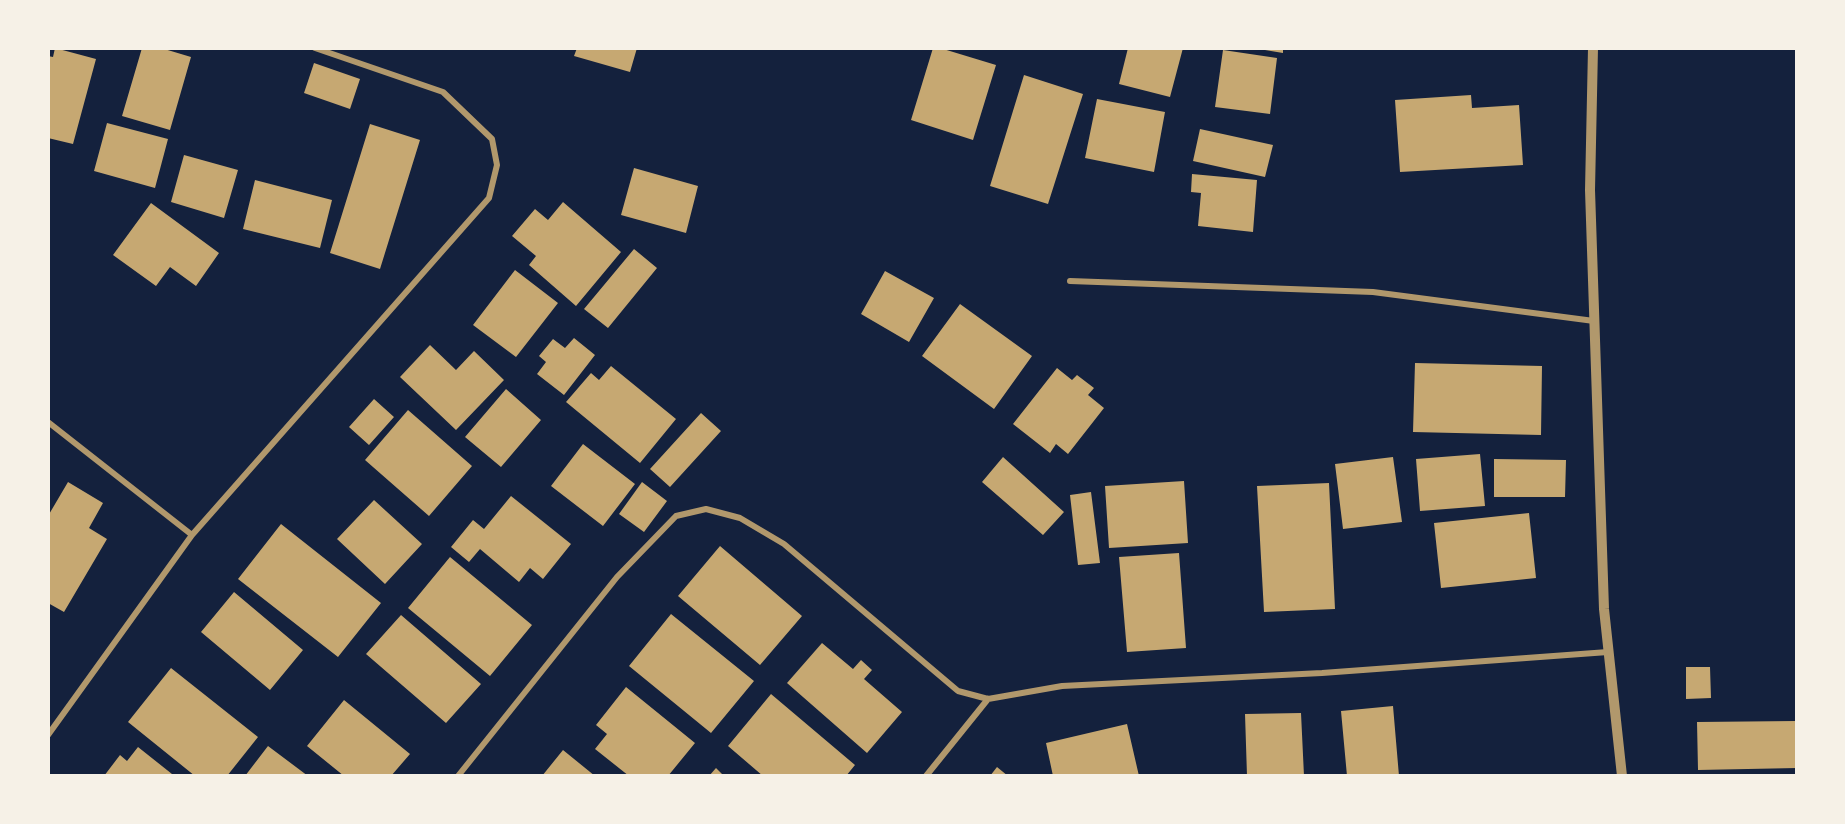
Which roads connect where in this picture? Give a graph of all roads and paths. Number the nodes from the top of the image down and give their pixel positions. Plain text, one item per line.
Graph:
1 (315, 48) edge
2 (1593, 48) edge
3 (1070, 281) dead end
4 (1594, 321) junction
5 (48, 422) edge
6 (192, 535) junction
7 (1608, 652) junction
8 (988, 699) junction
9 (48, 735) edge
10 (458, 776) edge
11 (926, 776) edge
12 (1622, 776) edge

1 - 6 street
2 - 4 street
3 - 4 street
4 - 7 street
5 - 6 street
6 - 9 street
7 - 8 street
7 - 12 street
8 - 10 street
8 - 11 street

